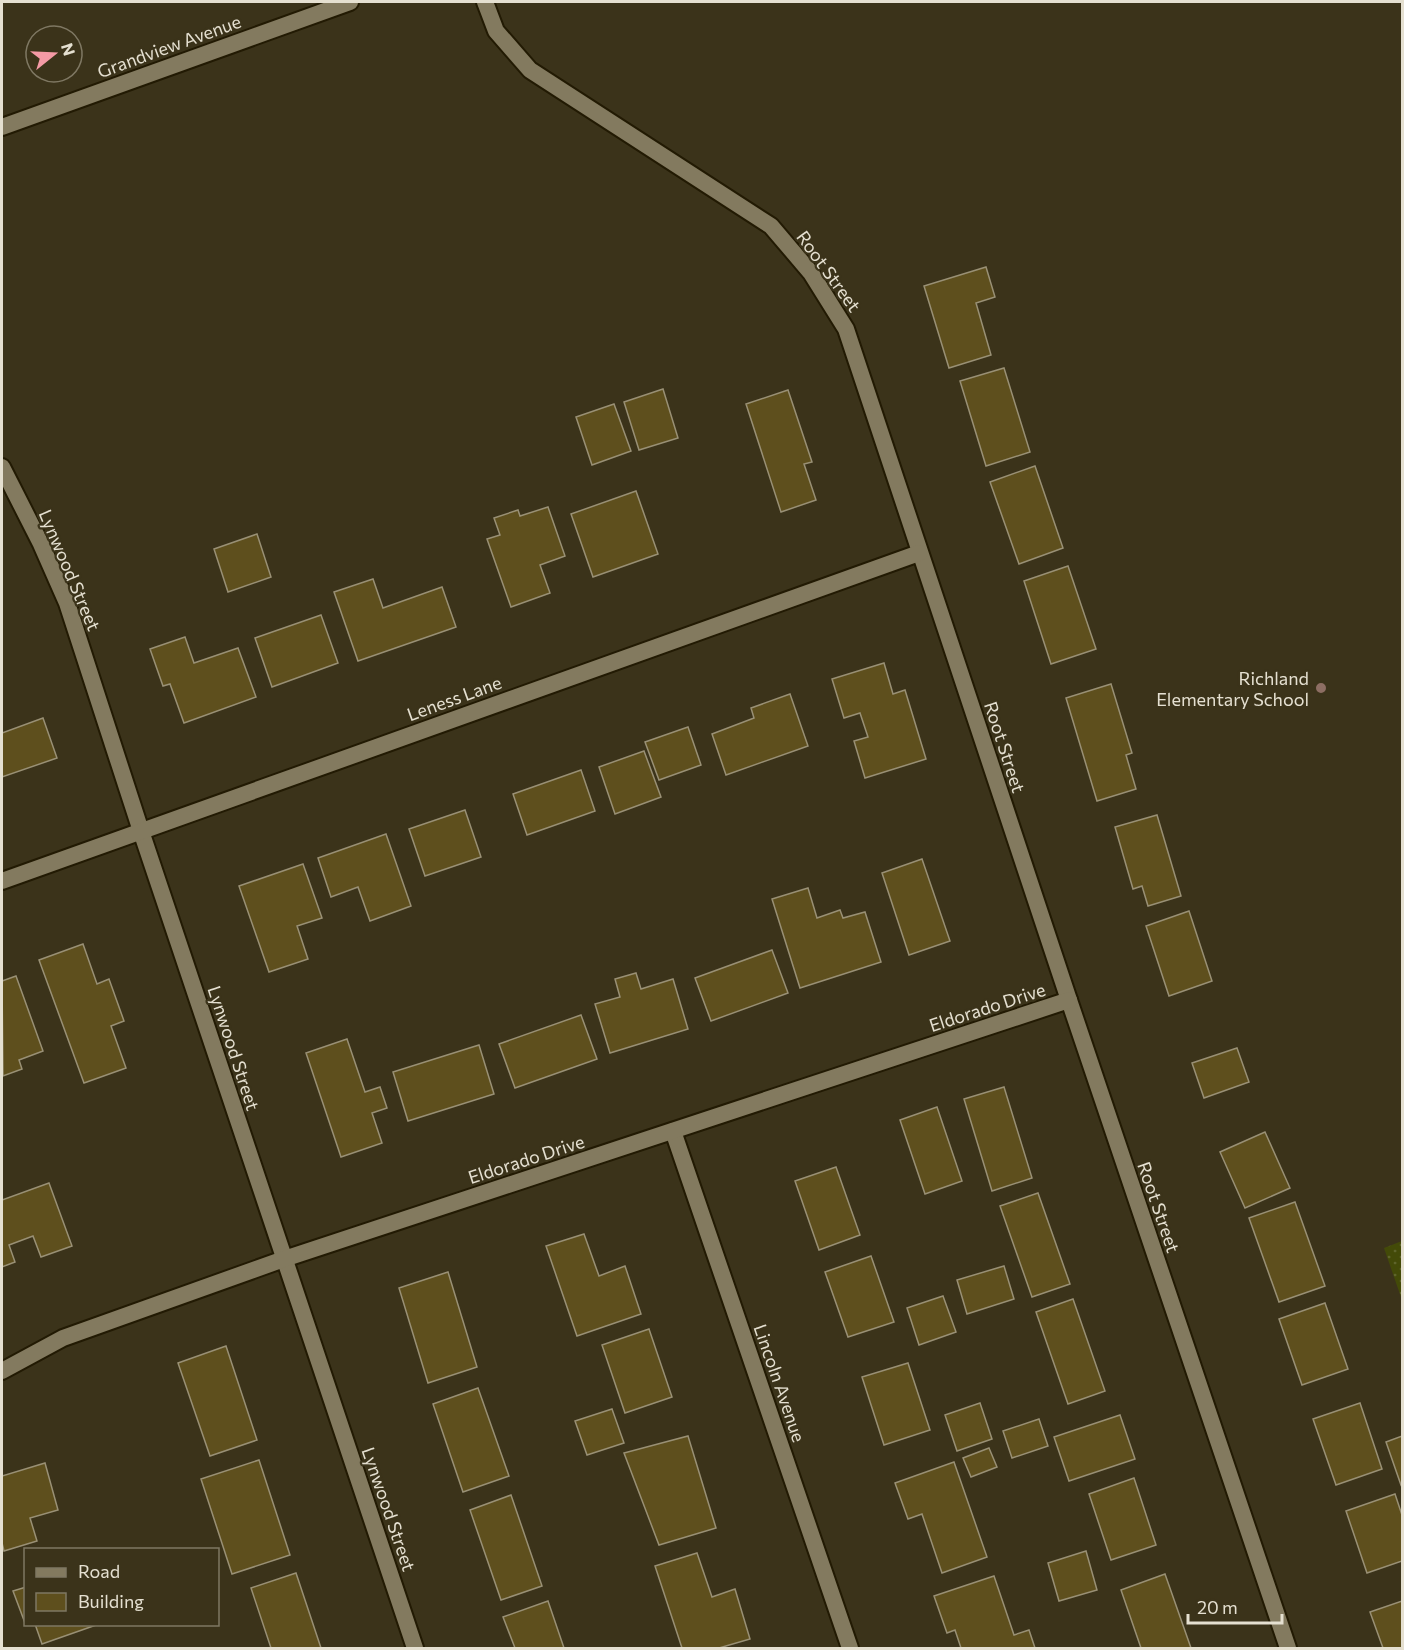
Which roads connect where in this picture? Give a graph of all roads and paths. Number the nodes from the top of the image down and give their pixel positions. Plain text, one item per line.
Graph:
1 (350, 2) edge
2 (485, 2) edge
3 (2, 127) edge
4 (2, 467) edge
5 (919, 553) junction
6 (141, 831) junction
7 (2, 880) edge
8 (1069, 1000) junction
9 (673, 1131) junction
10 (284, 1259) junction
11 (2, 1371) edge
12 (415, 1648) edge
13 (850, 1648) edge
14 (1287, 1648) edge

1 - 3 street, Grandview Avenue
2 - 5 street, Root Street
4 - 6 street, Lynwood Street
5 - 6 street, Leness Lane
5 - 8 street, Root Street
6 - 7 street, Leness Lane
6 - 10 street, Lynwood Street
8 - 9 street, Eldorado Drive
8 - 14 street, Root Street
9 - 10 street, Eldorado Drive
9 - 13 street, Lincoln Avenue
10 - 11 street, Eldorado Drive
10 - 12 street, Lynwood Street

